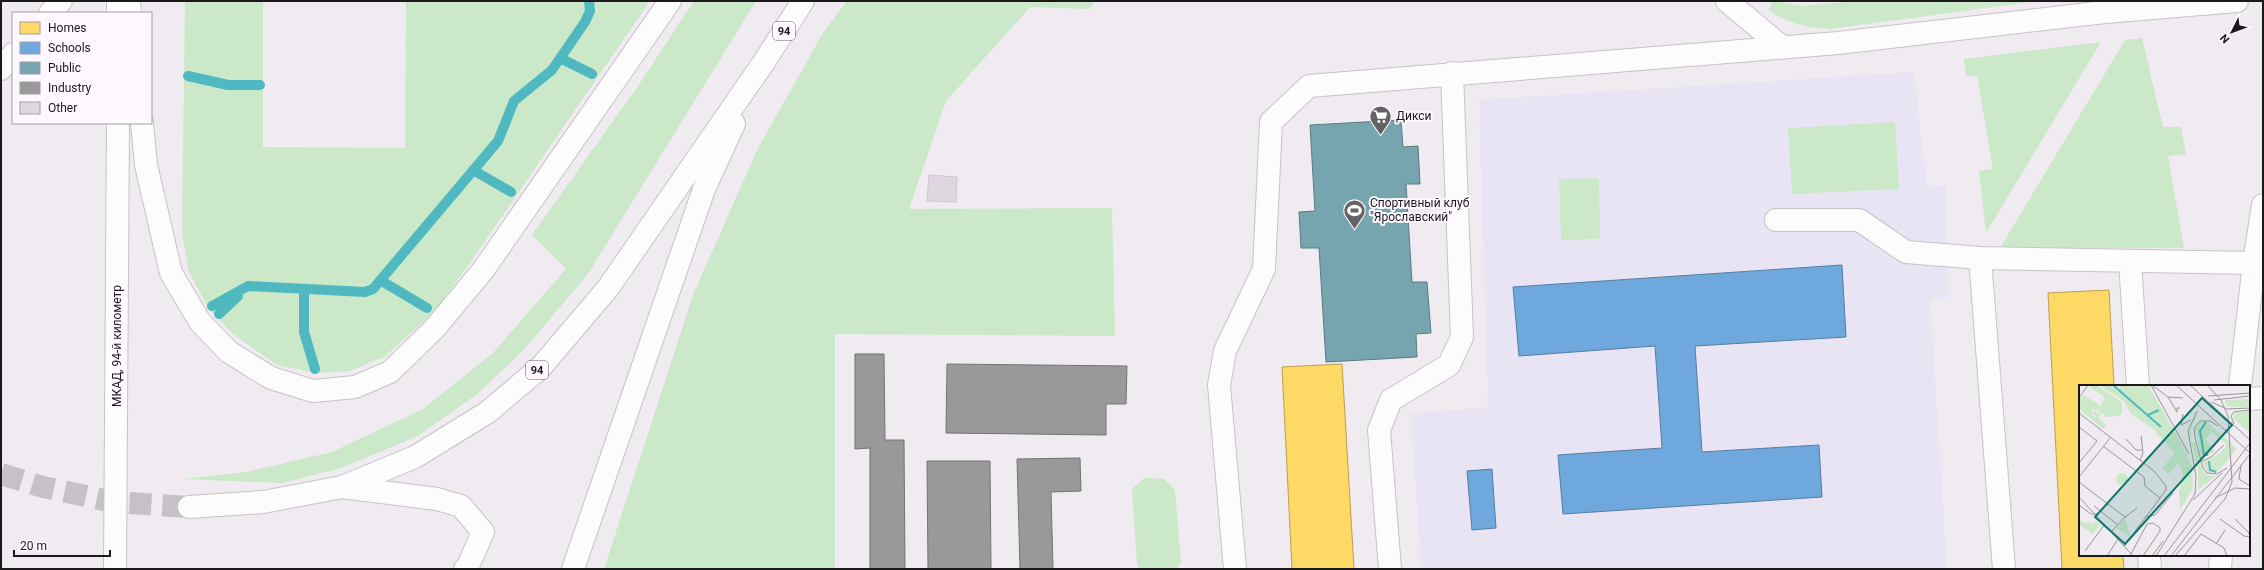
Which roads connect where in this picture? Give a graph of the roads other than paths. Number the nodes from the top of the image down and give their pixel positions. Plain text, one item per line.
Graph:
1 (61, 1) edge
2 (118, 1) edge
3 (129, 1) edge
4 (670, 1) edge
5 (803, 1) edge
6 (1727, 1) edge
7 (2236, 1) edge
8 (51, 12) edge
9 (118, 12) edge
10 (130, 12) edge
11 (1782, 47) junction
12 (12, 55) edge
13 (764, 62) junction
14 (1, 69) edge
15 (1452, 73) junction
16 (118, 124) edge
17 (142, 124) edge
18 (2263, 205) edge
19 (1776, 220) dead end
20 (1980, 258) junction
21 (2130, 261) junction
22 (2254, 264) junction
23 (2138, 385) edge
24 (2240, 385) edge
25 (2263, 398) edge
26 (2250, 399) edge
27 (342, 487) junction
28 (189, 507) tunnel mouth
29 (2149, 556) edge
30 (2221, 556) edge
31 (115, 569) edge
32 (465, 569) edge
33 (573, 569) edge
34 (1234, 569) edge
35 (1390, 569) edge
36 (2004, 569) edge
37 (2150, 569) edge
38 (2220, 569) edge

1 - 8 main road
2 - 9 main road
3 - 10 main road
4 - 17 main road
5 - 13 main road, 94
6 - 11 main road
7 - 11 main road
11 - 15 main road
12 - 14 main road
13 - 27 main road, 94
13 - 33 main road, 94
15 - 34 main road
15 - 35 main road
16 - 31 main road, МКАД, 94-й километр
18 - 22 main road
19 - 20 main road
20 - 21 main road
20 - 36 main road
21 - 22 main road
21 - 23 main road
22 - 24 main road
25 - 26 main road
27 - 28 main road, 94
27 - 32 main road
29 - 37 main road
30 - 38 main road

